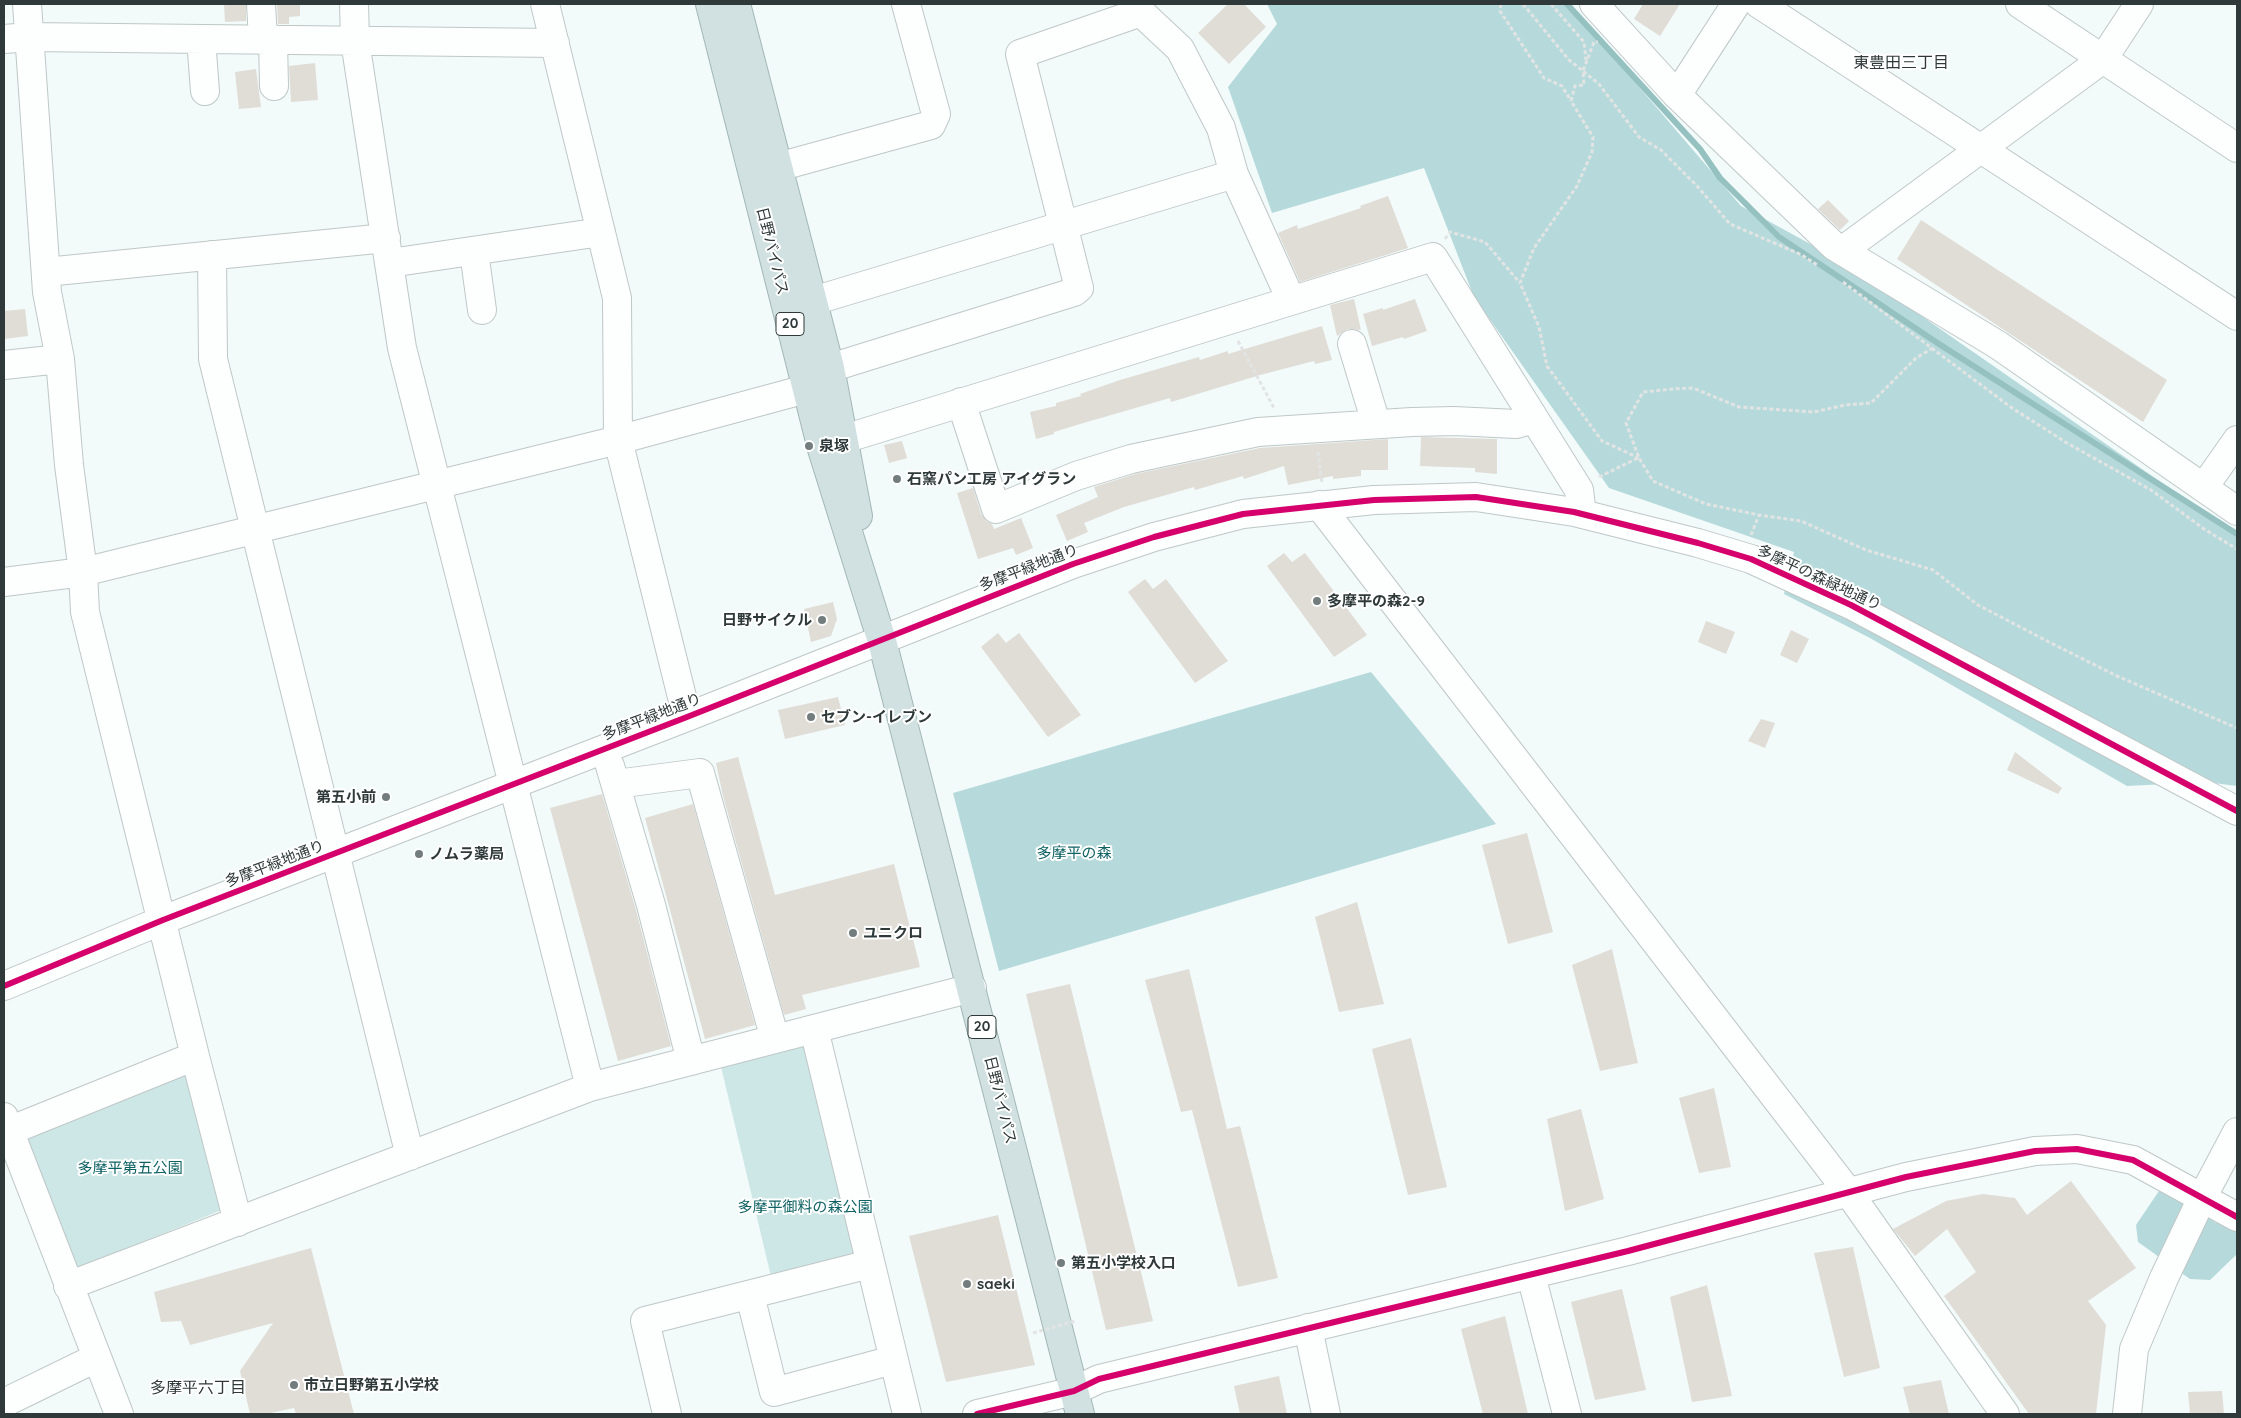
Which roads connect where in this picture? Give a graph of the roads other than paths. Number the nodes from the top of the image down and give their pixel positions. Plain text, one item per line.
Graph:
1 (27, 4) edge
2 (261, 4) edge
3 (354, 4) edge
4 (545, 4) edge
5 (710, 4) edge
6 (736, 4) edge
7 (906, 4) edge
8 (1594, 4) edge
9 (1736, 4) edge
10 (1759, 4) edge
11 (2020, 4) edge
12 (2139, 4) edge
13 (1136, 8) edge
14 (16, 38) edge
15 (201, 39) junction
16 (268, 39) junction
17 (355, 40) junction
18 (555, 43) junction
19 (2103, 59) junction
20 (274, 86) dead end
21 (205, 91) dead end
22 (1677, 95) junction
23 (2237, 148) edge
24 (1981, 150) junction
25 (778, 167) junction
26 (1234, 174) junction
27 (1062, 225) junction
28 (601, 232) junction
29 (388, 250) junction
30 (1843, 250) junction
31 (474, 252) junction
32 (212, 255) junction
33 (46, 272) junction
34 (1291, 300) junction
35 (812, 302) junction
36 (482, 310) dead end
37 (2237, 316) edge
38 (1352, 344) dead end
39 (60, 358) junction
40 (4, 365) edge
41 (830, 368) junction
42 (806, 389) junction
43 (961, 402) junction
44 (1534, 419) junction
45 (1376, 423) junction
46 (844, 439) junction
47 (618, 440) junction
48 (2237, 440) edge
49 (437, 485) junction
50 (2204, 487) junction
51 (1321, 497) junction
52 (1580, 502) junction
53 (2237, 511) edge
54 (255, 530) junction
55 (83, 572) junction
56 (4, 582) edge
57 (882, 641) junction
58 (687, 717) junction
59 (603, 748) junction
60 (616, 784) junction
61 (512, 785) junction
62 (2237, 811) edge
63 (336, 854) junction
64 (163, 920) junction
65 (4, 986) edge
66 (972, 988) junction
67 (814, 1029) junction
68 (776, 1039) junction
69 (195, 1056) junction
70 (691, 1061) junction
71 (590, 1087) junction
72 (6, 1124) edge
73 (2237, 1132) edge
74 (410, 1156) junction
75 (1849, 1193) junction
76 (2202, 1198) junction
77 (2237, 1217) edge
78 (238, 1222) junction
79 (870, 1264) junction
80 (1531, 1275) junction
81 (68, 1286) junction
82 (750, 1295) junction
83 (1308, 1328) junction
84 (96, 1358) junction
85 (893, 1360) junction
86 (1077, 1402) edge
87 (4, 1403) edge
88 (119, 1414) edge
89 (667, 1414) edge
90 (907, 1414) edge
91 (977, 1414) edge
92 (1326, 1414) edge
93 (1567, 1414) edge
94 (2005, 1414) edge
95 (2127, 1414) edge

1 - 14 street
2 - 16 street
3 - 17 street
4 - 18 street
5 - 42 highway, 日野バイパス / 20
6 - 25 highway, 日野バイパス / 20
7 - 25 street
8 - 22 street
9 - 22 street
10 - 24 street
11 - 19 street
12 - 19 street
13 - 26 street
13 - 27 street
14 - 15 street
14 - 33 street
15 - 16 street
15 - 21 street
16 - 17 street
16 - 20 street
17 - 18 street
17 - 29 street
18 - 28 street
19 - 23 street
19 - 24 street
22 - 30 street
24 - 30 street
24 - 37 street
25 - 35 highway, 日野バイパス / 20
26 - 27 street
26 - 34 street
27 - 35 street
27 - 41 street
28 - 31 street
28 - 47 street
29 - 31 street
29 - 32 street
29 - 49 street
30 - 50 street
31 - 36 street
32 - 33 street
32 - 54 street
33 - 39 street
34 - 43 street
34 - 44 street
35 - 41 highway, 日野バイパス / 20
38 - 45 street
39 - 40 street
39 - 55 street
41 - 46 highway, 日野バイパス / 20
42 - 47 street
42 - 57 highway, 日野バイパス / 20
43 - 45 street
43 - 46 street
44 - 45 street
44 - 52 street
46 - 57 highway, 日野バイパス / 20
47 - 49 street
47 - 58 street
48 - 50 street
49 - 54 street
49 - 61 street
50 - 53 street
51 - 52 street, 多摩平の森緑地通り
51 - 57 street, 多摩平緑地通り
51 - 75 street
52 - 62 street, 多摩平の森緑地通り
54 - 55 street
54 - 63 street
55 - 56 street
55 - 64 street
57 - 58 street, 多摩平緑地通り
57 - 66 highway, 日野バイパス / 20
58 - 59 street, 多摩平緑地通り
59 - 60 street
59 - 61 street, 多摩平緑地通り
60 - 68 street
60 - 70 street
61 - 63 street, 多摩平緑地通り
61 - 71 street
63 - 64 street, 多摩平緑地通り
63 - 74 street
64 - 65 street, 多摩平緑地通り
64 - 69 street
66 - 67 street
66 - 86 highway, 日野バイパス / 20
67 - 68 street
67 - 79 street
68 - 70 street
69 - 72 street
69 - 78 street
70 - 71 street
71 - 74 street
72 - 81 street
73 - 76 street
74 - 78 street
75 - 76 street
75 - 80 street
75 - 94 street
76 - 77 street
76 - 95 street
78 - 81 street
79 - 82 street
79 - 85 street
80 - 83 street
80 - 93 street
81 - 84 street
82 - 85 street
82 - 89 street
83 - 86 street
83 - 92 street
84 - 87 street
84 - 88 street
85 - 90 street
86 - 91 street

